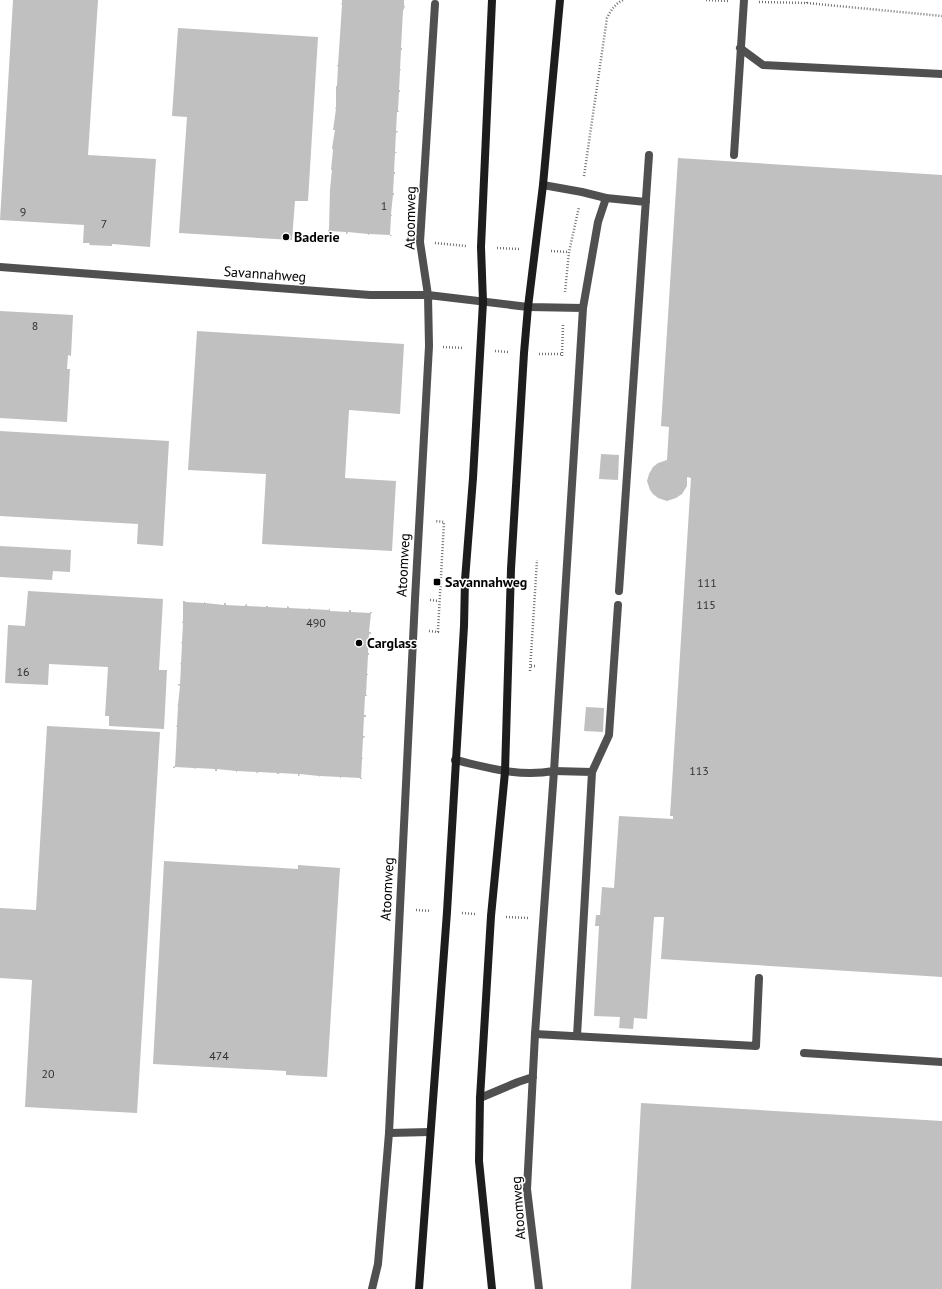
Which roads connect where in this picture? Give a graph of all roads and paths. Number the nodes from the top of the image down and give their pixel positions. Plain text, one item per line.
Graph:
1 (492, 0) edge
2 (560, 0) edge
3 (744, 0) edge
4 (437, 2) edge
5 (807, 3) dead end
6 (942, 16) edge
7 (740, 48) junction
8 (942, 74) edge
9 (649, 155) dead end
10 (734, 155) dead end
11 (543, 185) junction
12 (606, 198) junction
13 (646, 202) junction
14 (0, 267) edge
15 (428, 295) junction
16 (483, 302) junction
17 (528, 307) junction
18 (583, 308) junction
19 (431, 521) dead end
20 (537, 560) dead end
21 (619, 591) dead end
22 (618, 605) dead end
23 (438, 630) dead end
24 (531, 666) junction
25 (536, 666) dead end
26 (530, 671) dead end
27 (455, 760) junction
28 (505, 772) junction
29 (554, 772) junction
30 (592, 772) junction
31 (399, 909) junction
32 (447, 912) junction
33 (491, 916) junction
34 (543, 919) junction
35 (760, 978) dead end
36 (535, 1034) junction
37 (577, 1036) junction
38 (804, 1053) dead end
39 (942, 1062) edge
40 (534, 1077) junction
41 (480, 1098) junction
42 (430, 1132) junction
43 (389, 1133) junction
44 (372, 1289) edge
45 (419, 1289) edge
46 (492, 1289) edge
47 (539, 1289) edge

1 - 16 main road
2 - 11 main road
3 - 7 street
4 - 15 street, Atoomweg
5 - 6 path
7 - 8 street
7 - 10 street
9 - 13 street
11 - 12 street
11 - 17 main road
12 - 13 street
12 - 18 street, Atoomweg
13 - 21 street
14 - 15 street, Savannahweg
15 - 16 street, Savannahweg
15 - 31 street, Atoomweg
16 - 17 street, Savannahweg
16 - 27 main road
17 - 18 street
17 - 28 main road
18 - 29 street, Atoomweg
19 - 23 path
20 - 24 path
22 - 30 street
24 - 25 path
24 - 26 path
27 - 28 street
27 - 32 main road
28 - 29 street
28 - 33 main road
29 - 30 street
29 - 34 street, Atoomweg
30 - 37 street
31 - 32 path
31 - 43 street, Atoomweg
32 - 33 path
32 - 42 main road
33 - 34 path
33 - 41 main road
34 - 36 street, Atoomweg
35 - 37 street
36 - 37 street
36 - 40 street, Atoomweg
38 - 39 street
40 - 41 street
40 - 47 street, Atoomweg
41 - 46 main road
42 - 43 street
42 - 45 main road
43 - 44 street, Atoomweg

